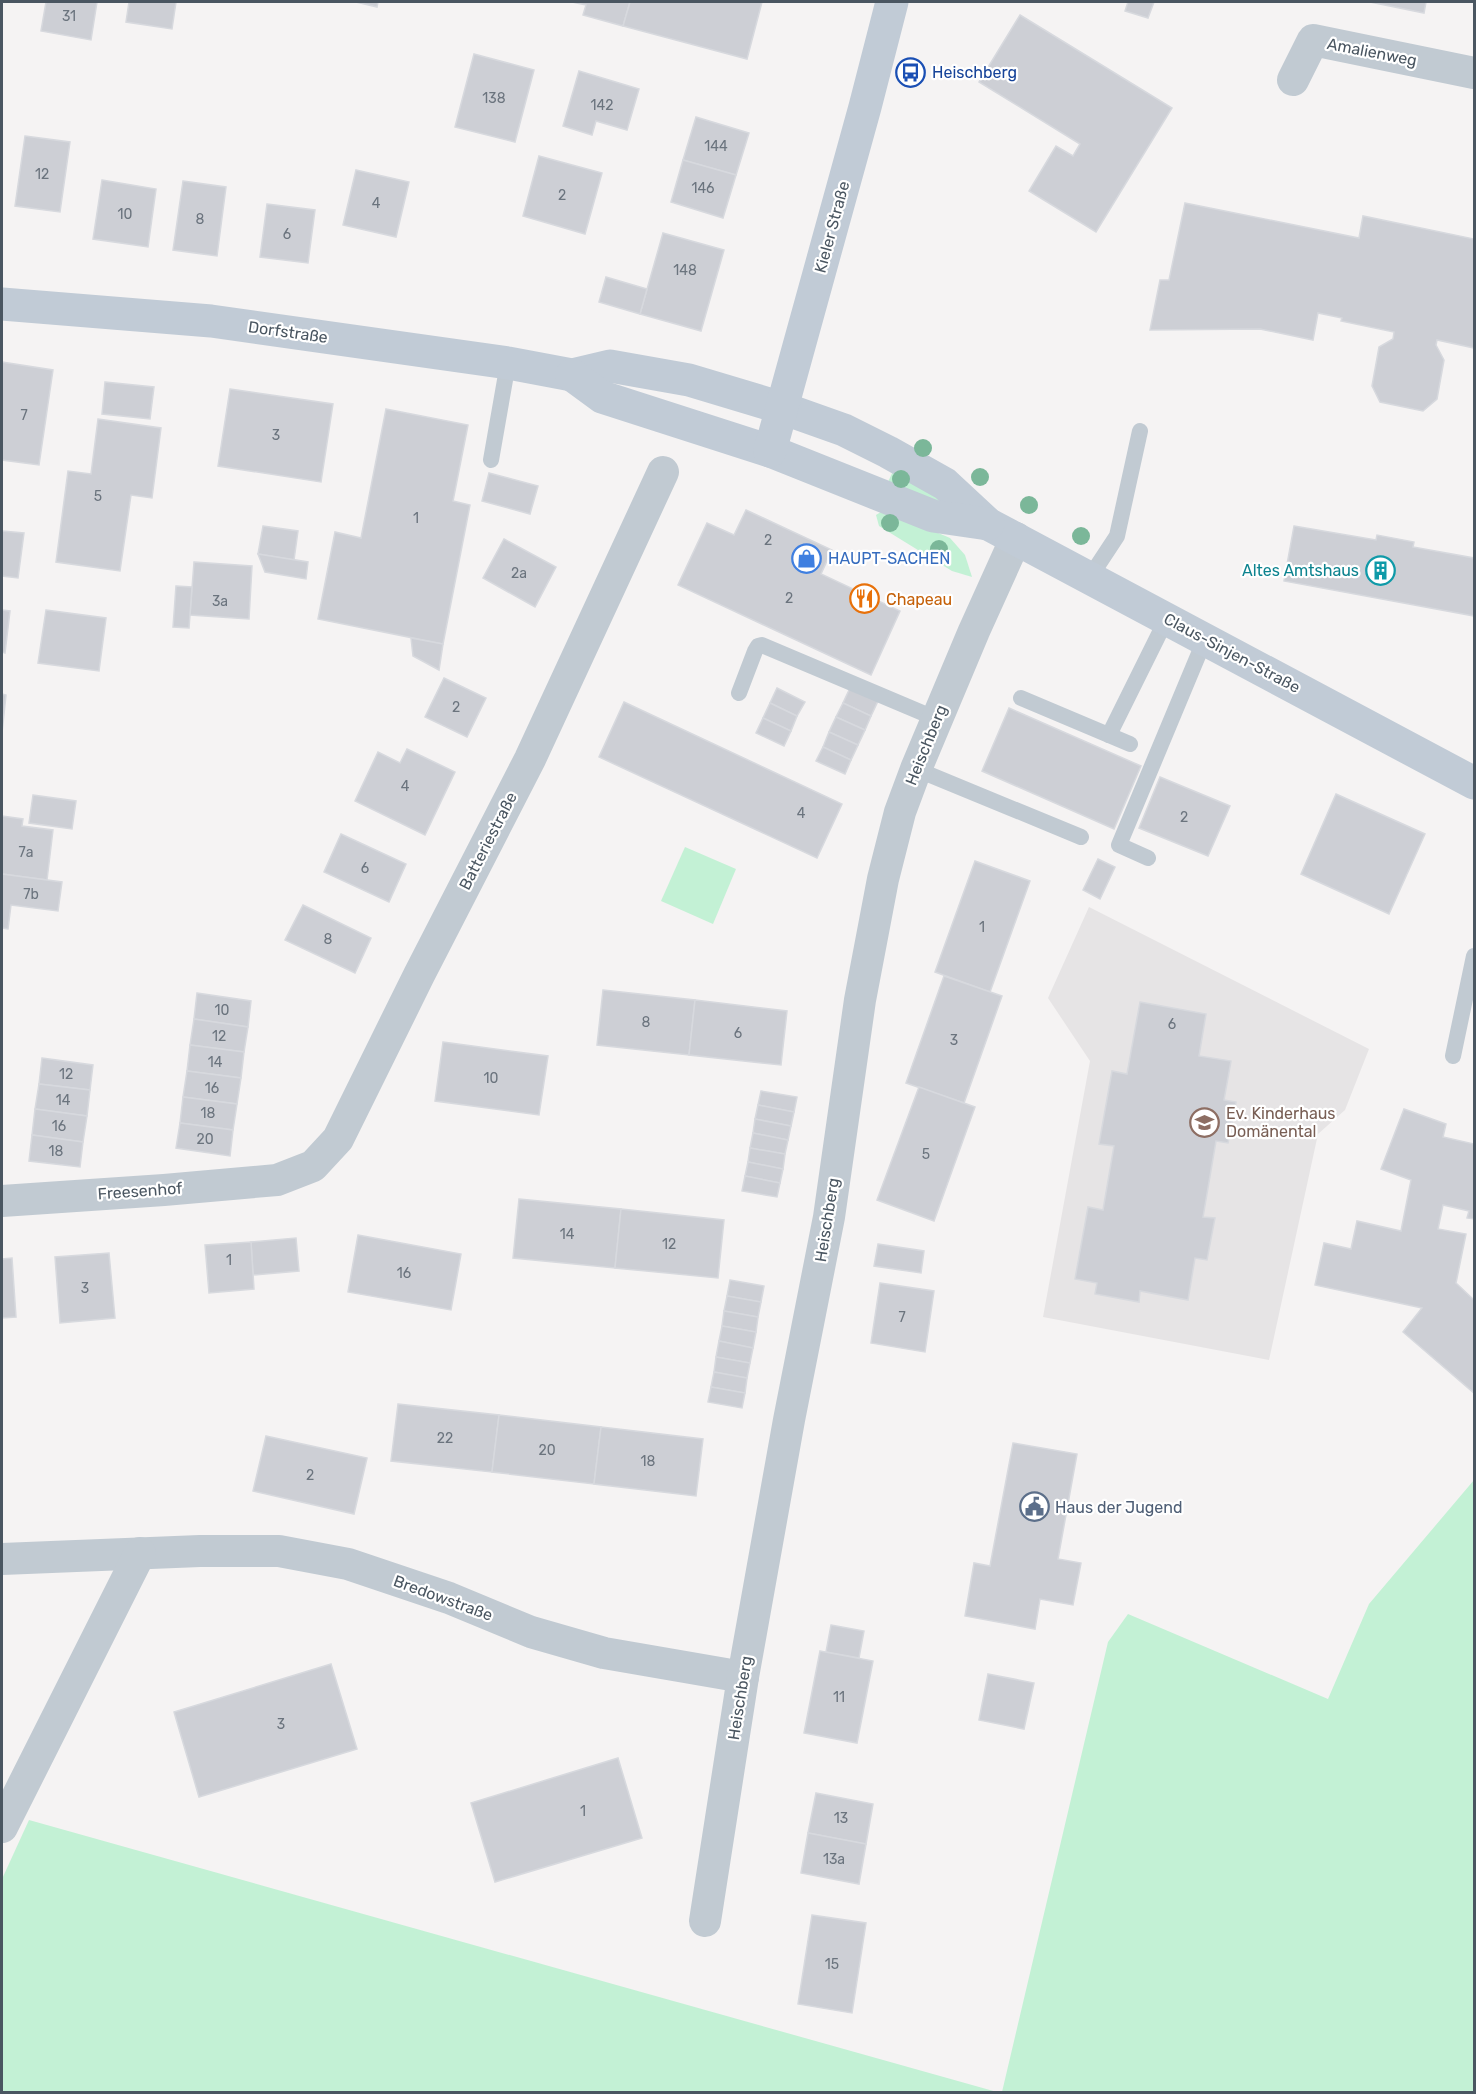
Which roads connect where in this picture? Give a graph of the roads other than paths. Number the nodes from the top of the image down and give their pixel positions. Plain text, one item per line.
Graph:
1 (892, 2) edge
2 (1474, 73) edge
3 (1293, 80) dead end
4 (2, 304) edge
5 (508, 363) junction
6 (572, 375) junction
7 (782, 408) junction
8 (1140, 431) dead end
9 (770, 451) junction
10 (491, 460) dead end
11 (663, 471) dead end
12 (1002, 531) junction
13 (1090, 577) junction
14 (1167, 618) junction
15 (1205, 639) junction
16 (739, 693) dead end
17 (1021, 698) dead end
18 (937, 718) junction
19 (1109, 735) junction
20 (1130, 744) dead end
21 (916, 769) junction
22 (1474, 783) edge
23 (1081, 837) dead end
24 (1148, 858) dead end
25 (1474, 956) edge
26 (1453, 1056) dead end
27 (278, 1180) joint
28 (2, 1201) edge
29 (140, 1553) junction
30 (2, 1559) edge
31 (743, 1677) junction
32 (2, 1828) edge
33 (705, 1921) dead end

1 - 7 main road, Kieler Straße
2 - 3 street, Amalienweg
4 - 5 main road, Dorfstraße
5 - 6 main road, Dorfstraße
5 - 10 lane
6 - 7 main road, Dorfstraße
6 - 9 main road, Dorfstraße
7 - 9 main road, Kieler Straße
7 - 12 main road, Claus-Sinjen-Straße
8 - 13 lane
9 - 12 main road, Claus-Sinjen-Straße
11 - 27 street, Batteriestraße
12 - 13 main road, Claus-Sinjen-Straße
12 - 18 street, Heischberg
13 - 14 main road, Claus-Sinjen-Straße
14 - 15 main road, Claus-Sinjen-Straße
14 - 19 lane
15 - 22 main road, Claus-Sinjen-Straße
15 - 24 lane
16 - 18 lane
17 - 19 lane
18 - 21 street, Heischberg
19 - 20 lane
21 - 23 lane
21 - 31 street, Heischberg
25 - 26 lane
27 - 28 street, Freesenhof
29 - 30 street, Bredowstraße
29 - 31 street, Bredowstraße
29 - 32 street
31 - 33 street, Heischberg

